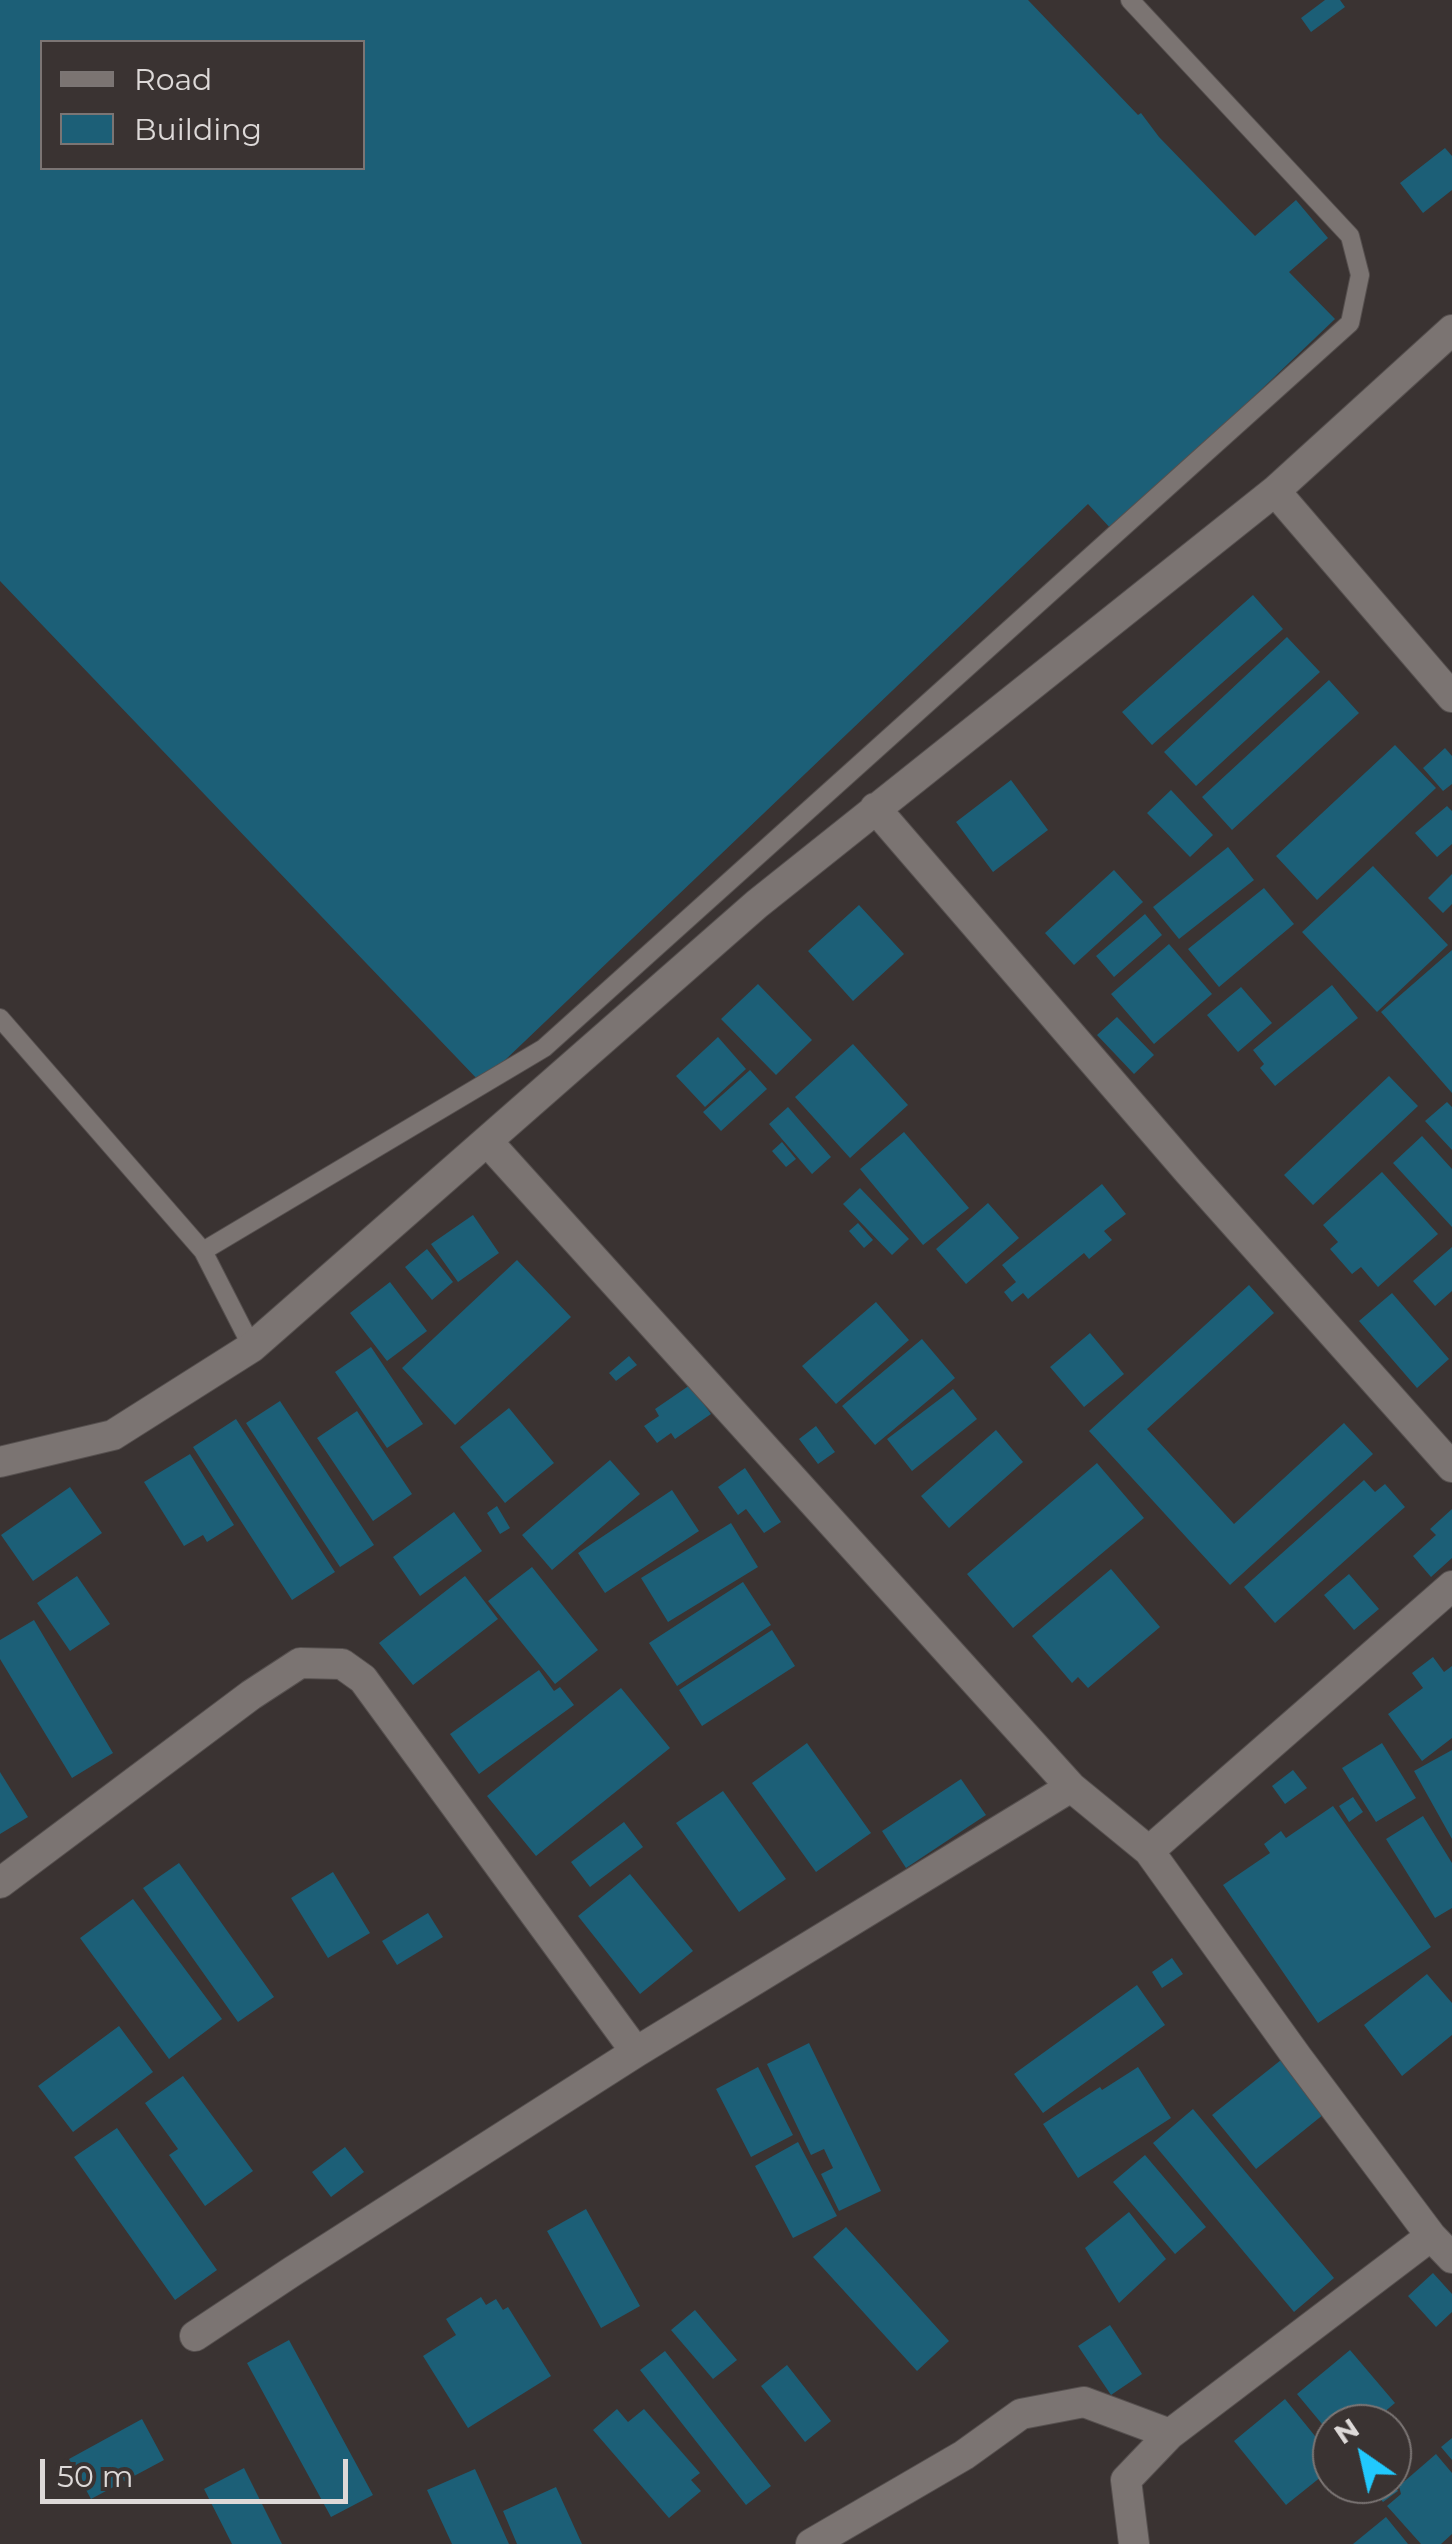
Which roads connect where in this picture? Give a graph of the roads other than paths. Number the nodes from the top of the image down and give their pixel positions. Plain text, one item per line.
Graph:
1 (1130, 0) edge
2 (1452, 330) edge
3 (1275, 491) junction
4 (1452, 697) edge
5 (875, 808) junction
6 (0, 1018) edge
7 (487, 1141) junction
8 (203, 1251) junction
9 (252, 1348) junction
10 (0, 1462) edge
11 (1452, 1467) edge
12 (1452, 1586) edge
13 (1071, 1787) junction
14 (1149, 1851) junction
15 (0, 1883) edge
16 (636, 2052) junction
17 (1442, 2247) edge
18 (195, 2336) dead end
19 (1170, 2434) junction
20 (812, 2544) edge
21 (1134, 2544) edge

1 - 8 lane
2 - 3 street
3 - 4 street
3 - 5 street
5 - 7 street
5 - 11 street
6 - 8 lane
7 - 9 street
7 - 13 street
8 - 9 lane
9 - 10 street
12 - 14 street
13 - 14 street
13 - 16 street
14 - 17 street
15 - 16 street
16 - 18 street
17 - 19 street
19 - 20 street
19 - 21 street

